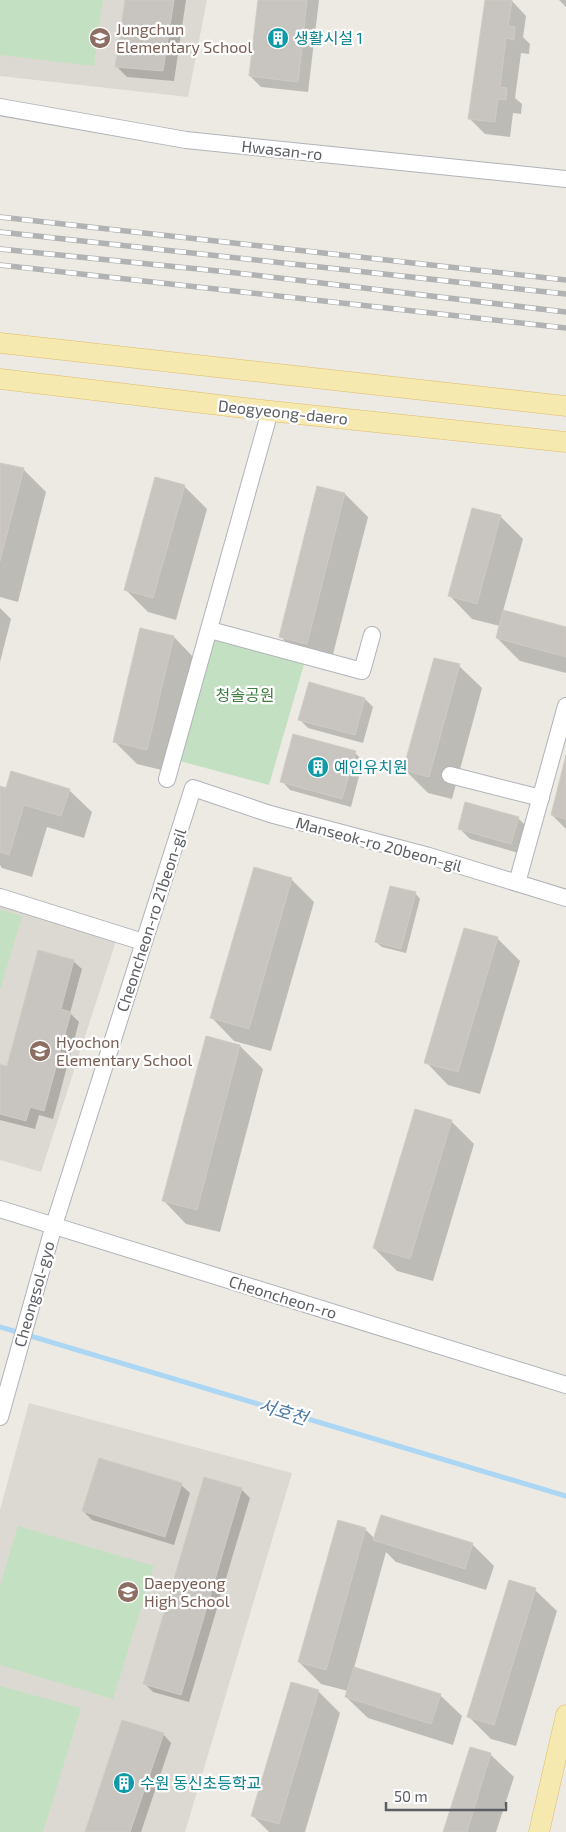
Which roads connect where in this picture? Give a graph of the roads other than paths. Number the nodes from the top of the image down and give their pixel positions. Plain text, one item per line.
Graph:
1 (0, 107) edge
2 (566, 179) edge
3 (0, 343) edge
4 (0, 378) edge
5 (566, 406) edge
6 (270, 411) junction
7 (566, 442) edge
8 (210, 630) junction
9 (372, 635) dead end
10 (566, 706) edge
11 (450, 775) dead end
12 (167, 779) dead end
13 (193, 788) joint
14 (540, 798) junction
15 (517, 883) junction
16 (0, 897) edge
17 (566, 898) edge
18 (143, 942) junction
19 (0, 1209) edge
20 (54, 1225) junction
21 (566, 1385) edge
22 (0, 1417) edge
23 (566, 1715) edge
24 (539, 1832) edge

1 - 2 street, Hwasan-ro
3 - 5 main road
4 - 6 main road, Deogyeong-daero
6 - 7 main road, Deogyeong-daero
6 - 8 street
8 - 9 street
8 - 12 street
10 - 14 street
11 - 14 street
13 - 15 street, Manseok-ro 20beon-gil
13 - 18 street, Cheoncheon-ro 21beon-gil
14 - 15 street
15 - 17 street, Manseok-ro 20beon-gil
16 - 18 street
18 - 20 street, Cheoncheon-ro 21beon-gil
19 - 20 street, Cheoncheon-ro
20 - 21 street, Cheoncheon-ro
20 - 22 street, Cheongsol-gyo
23 - 24 main road

